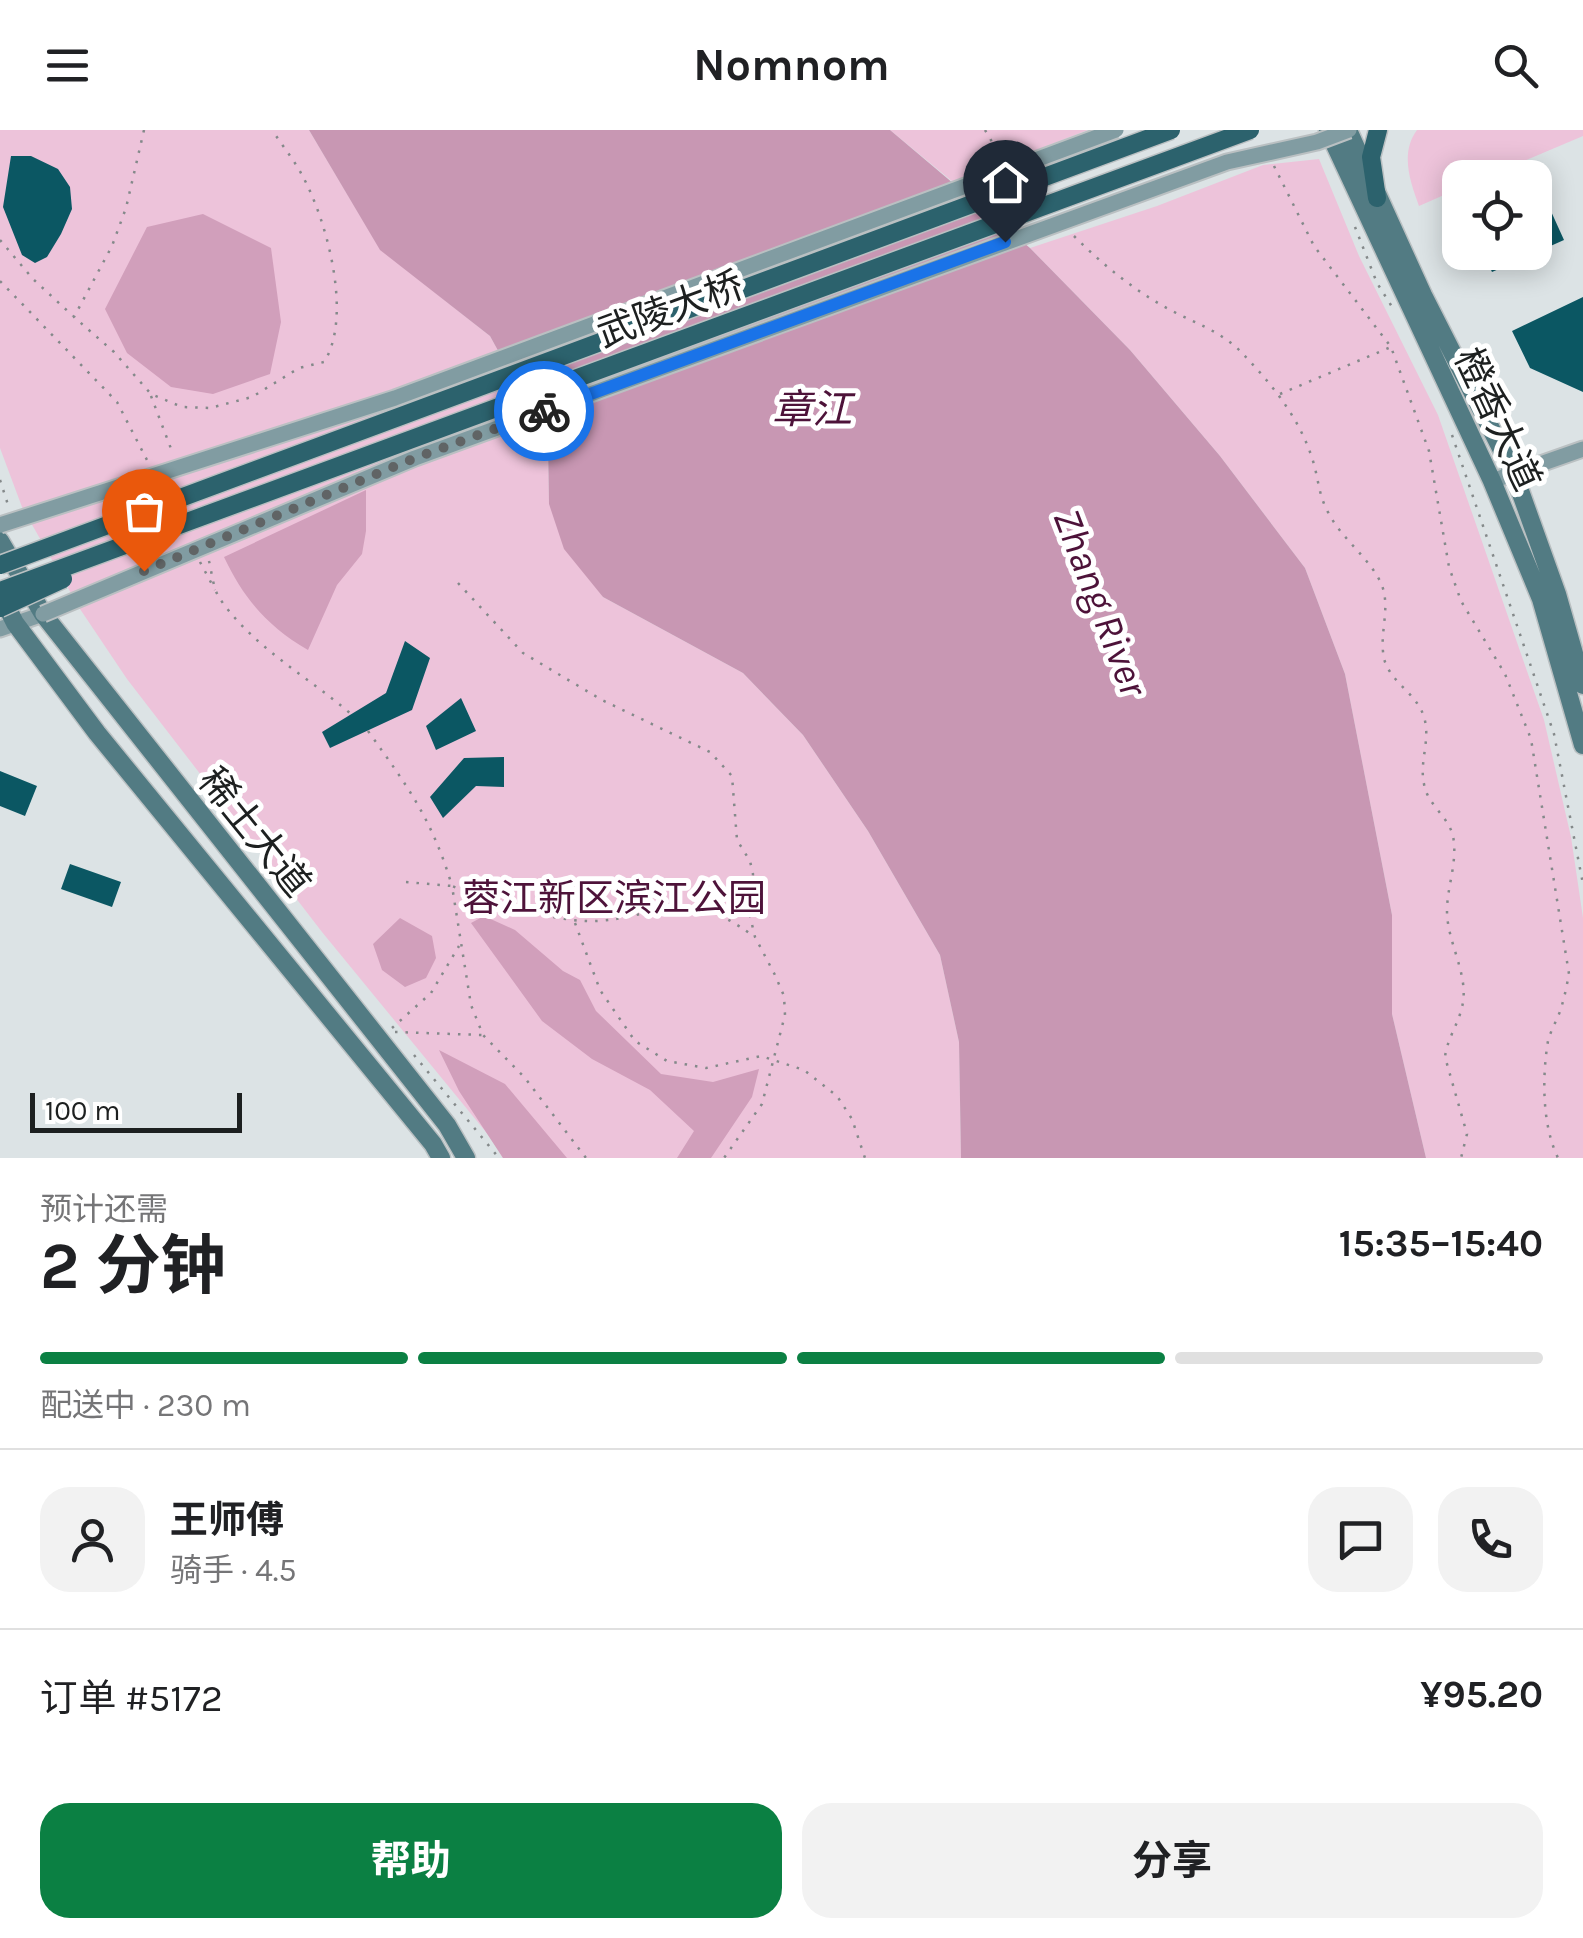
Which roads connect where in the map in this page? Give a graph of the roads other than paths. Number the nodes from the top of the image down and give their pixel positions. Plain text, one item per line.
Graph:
1 (1116, 130) edge
2 (1171, 130) edge
3 (1250, 130) edge
4 (1328, 130) edge
5 (1348, 130) edge
6 (1378, 130) edge
7 (1377, 198) junction
8 (1583, 449) edge
9 (1514, 474) junction
10 (1492, 482) junction
11 (179, 498) junction
12 (6, 520) edge
13 (186, 521) junction
14 (0, 541) edge
15 (0, 553) edge
16 (0, 565) edge
17 (0, 592) edge
18 (0, 608) edge
19 (43, 614) junction
20 (8, 626) edge
21 (1583, 685) edge
22 (1583, 745) edge
23 (441, 1158) edge
24 (466, 1158) edge

1 - 12 street, bridge
2 - 11 main road, 武陵大桥, bridge
3 - 13 main road, 武陵大桥, bridge
4 - 10 main road, 橙香大道
5 - 7 main road, 橙香大道
5 - 19 street, bridge
6 - 7 main road
7 - 9 main road, 橙香大道
8 - 9 street
9 - 10 street
9 - 21 main road, 橙香大道
10 - 22 main road, 橙香大道
11 - 15 main road, bridge
11 - 16 main road, 武陵大桥, bridge
13 - 17 main road, 武陵大桥, bridge
13 - 18 main road, bridge
14 - 19 main road, 稀土大道
17 - 20 main road, 稀土大道
19 - 20 street
19 - 24 main road, 稀土大道
20 - 23 main road, 稀土大道

